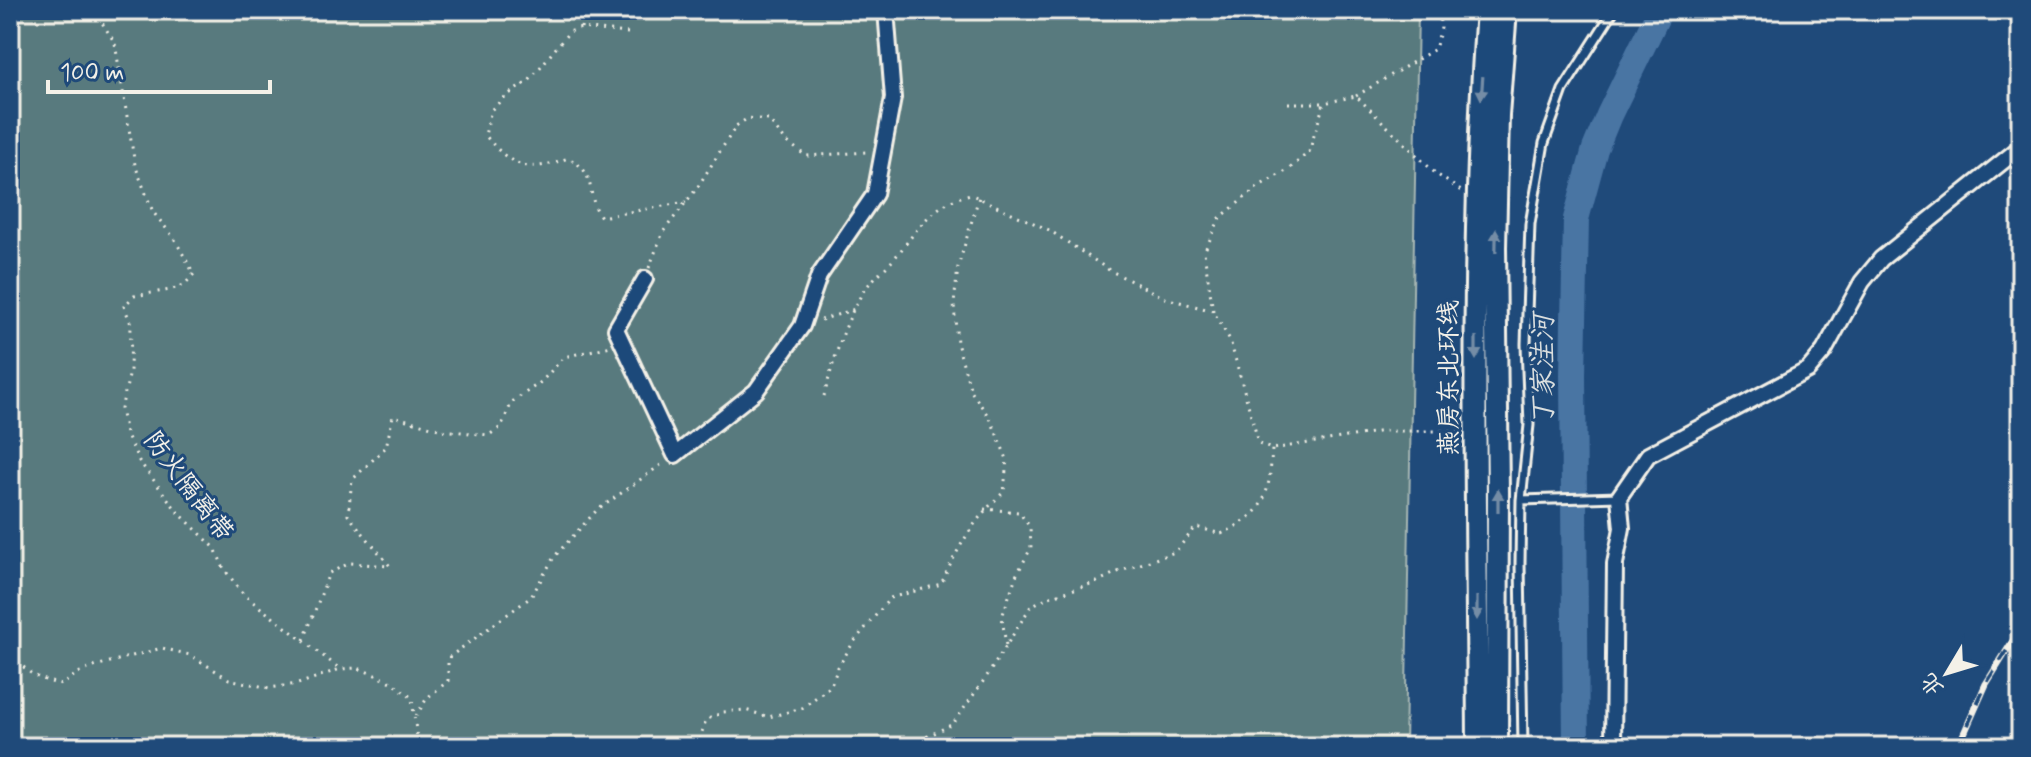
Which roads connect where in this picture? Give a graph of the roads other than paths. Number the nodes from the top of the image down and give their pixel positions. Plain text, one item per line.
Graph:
1 (886, 10) edge
2 (1487, 10) edge
3 (1506, 10) edge
4 (1614, 10) edge
5 (2021, 147) edge
6 (645, 279) road end
7 (1619, 497) junction
8 (1521, 500) junction
9 (1478, 747) edge
10 (1497, 747) edge
11 (1523, 747) edge
12 (1613, 747) edge

1 - 6 street
2 -> 9 main road, 燕房东北环线, bridge
10 -> 3 main road, 燕房东北环线, bridge
4 - 8 lane
5 - 7 street
7 - 8 lane
7 - 12 street
8 - 11 lane

